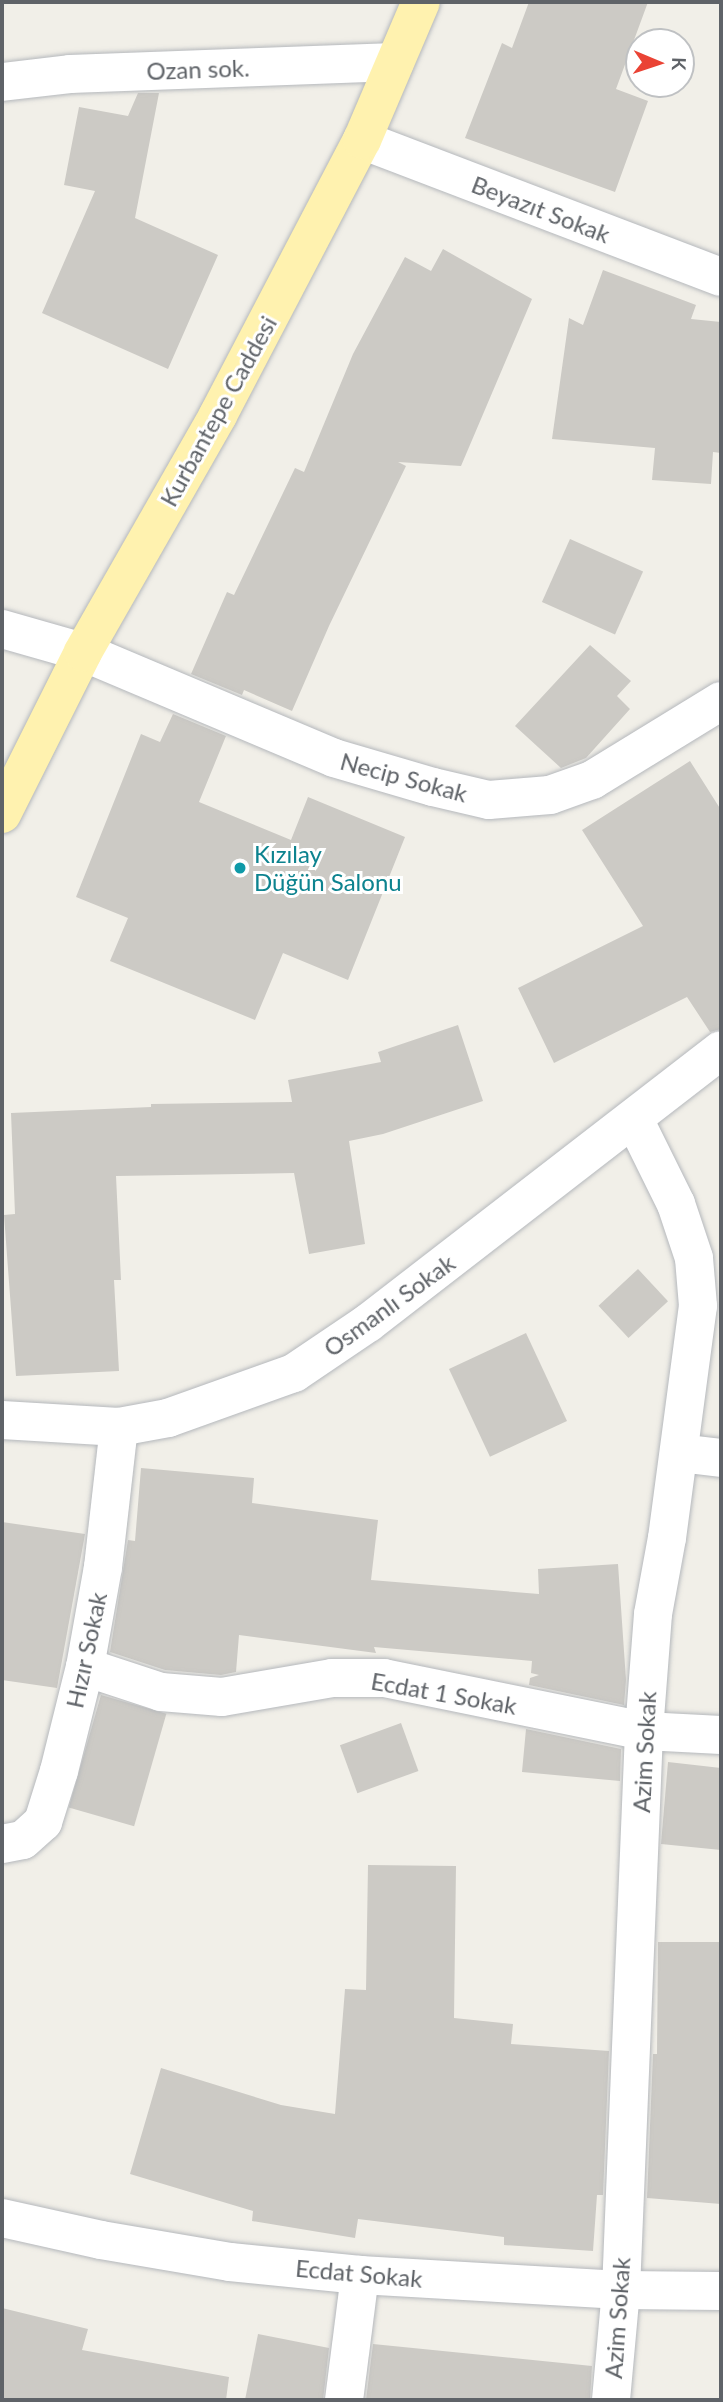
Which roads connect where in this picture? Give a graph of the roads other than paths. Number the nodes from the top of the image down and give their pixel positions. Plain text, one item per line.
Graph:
1 (421, 2) edge
2 (395, 62) junction
3 (2, 82) edge
4 (362, 141) junction
5 (721, 277) edge
6 (2, 629) edge
7 (83, 652) junction
8 (721, 701) edge
9 (2, 814) edge
10 (721, 1050) edge
11 (634, 1119) junction
12 (2, 1420) edge
13 (119, 1427) junction
14 (679, 1454) junction
15 (721, 1458) edge
16 (85, 1667) junction
17 (644, 1731) junction
18 (721, 1735) edge
19 (2, 1844) edge
20 (2, 2218) edge
21 (360, 2275) junction
22 (621, 2290) junction
23 (721, 2291) edge
24 (344, 2400) edge
25 (611, 2400) edge

1 - 2 main road, Kurbantepe Caddesi
2 - 3 street, Ozan sok.
2 - 4 main road, Kurbantepe Caddesi
4 - 5 street, Beyazıt Sokak
4 - 7 main road, Kurbantepe Caddesi
6 - 7 street, Necip Sokak
7 - 8 street, Necip Sokak
7 - 9 main road, Kurbantepe Caddesi
10 - 11 street, Osmanlı Sokak
11 - 13 street, Osmanlı Sokak
11 - 14 street, Azim Sokak
12 - 13 street, Osmanlı Sokak
13 - 16 street, Hızır Sokak
14 - 15 street
14 - 17 street, Azim Sokak
16 - 17 street, Ecdat 1 Sokak
16 - 19 street, Hızır Sokak
17 - 18 street, Ecdat 1 Sokak
17 - 22 street, Azim Sokak
20 - 21 street, Ecdat Sokak
21 - 22 street, Ecdat Sokak
21 - 24 street
22 - 23 street, Ecdat Sokak
22 - 25 street, Azim Sokak

